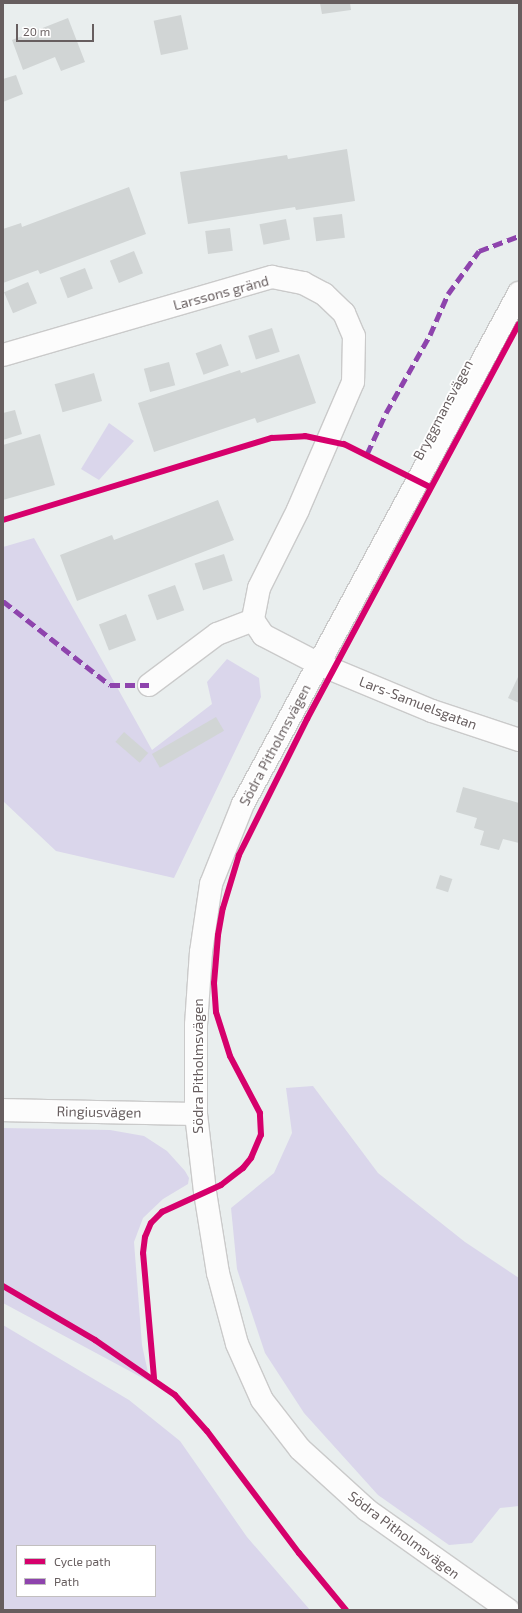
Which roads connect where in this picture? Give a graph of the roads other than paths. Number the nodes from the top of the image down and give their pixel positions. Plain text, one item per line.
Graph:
1 (519, 293) edge
2 (3, 355) edge
3 (253, 620) junction
4 (319, 664) junction
5 (149, 685) dead end
6 (519, 740) edge
7 (3, 1110) edge
8 (196, 1114) junction
9 (508, 1610) edge

1 - 4 street, Bryggmansvägen
2 - 3 street, Larssons gränd
3 - 4 street
3 - 5 street
4 - 6 street, Lars-Samuelsgatan
4 - 8 street, Södra Pitholmsvägen
7 - 8 street, Ringiusvägen
8 - 9 street, Södra Pitholmsvägen

